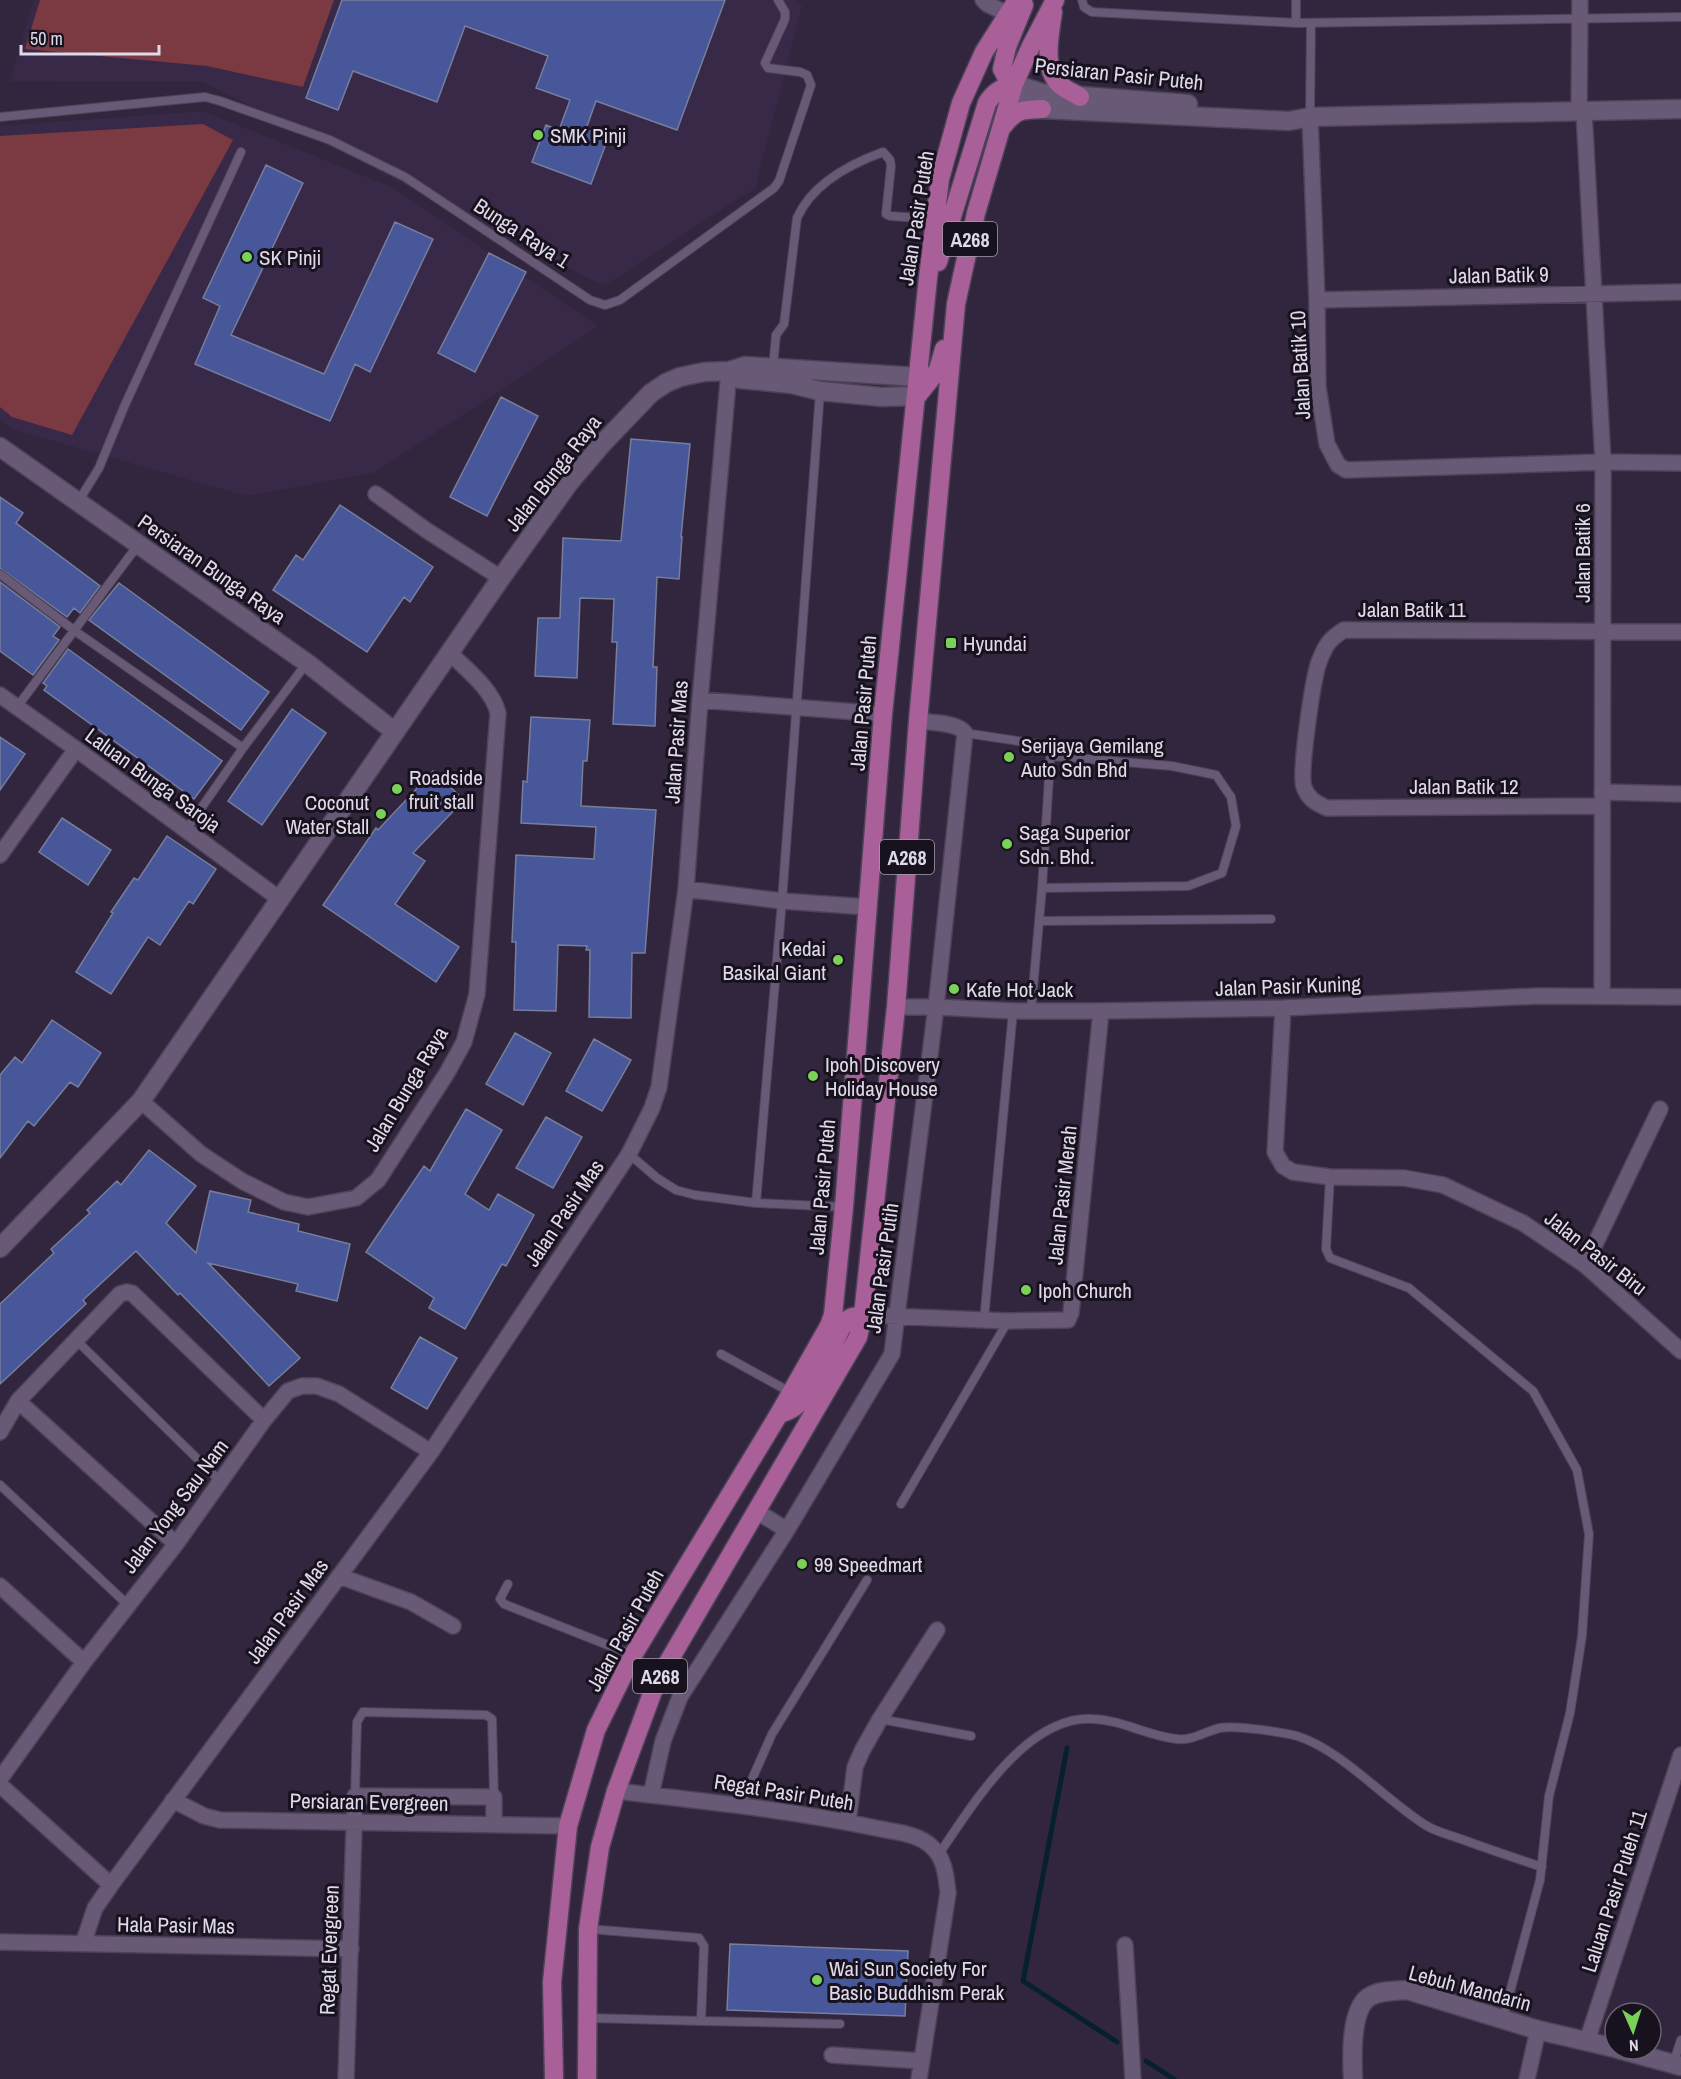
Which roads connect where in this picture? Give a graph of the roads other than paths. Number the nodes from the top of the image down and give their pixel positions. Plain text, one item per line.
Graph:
1 (778, 0) edge
2 (983, 0) edge
3 (1026, 0) edge
4 (1082, 0) edge
5 (1296, 0) edge
6 (1580, 0) edge
7 (1055, 1) edge
8 (1012, 7) edge
9 (1681, 17) edge
10 (1580, 19) junction
11 (1296, 23) junction
12 (1311, 23) junction
13 (1014, 84) junction
14 (1080, 97) junction
15 (1042, 109) junction
16 (1681, 109) edge
17 (1582, 112) junction
18 (0, 117) edge
19 (1310, 117) junction
20 (1001, 130) junction
21 (241, 152) dead end
22 (936, 219) junction
23 (928, 279) junction
24 (1681, 292) edge
25 (1594, 295) junction
26 (1317, 300) junction
27 (956, 304) junction
28 (773, 367) junction
29 (729, 371) junction
30 (921, 386) junction
31 (820, 391) junction
32 (948, 398) junction
33 (0, 447) edge
34 (1603, 462) junction
35 (1681, 463) edge
36 (376, 494) dead end
37 (78, 502) junction
38 (139, 544) junction
39 (0, 574) edge
40 (501, 578) junction
41 (75, 630) junction
42 (1602, 631) junction
43 (1681, 632) edge
44 (451, 654) junction
45 (306, 663) junction
46 (0, 695) edge
47 (700, 700) junction
48 (797, 706) junction
49 (17, 707) junction
50 (883, 714) junction
51 (918, 721) junction
52 (395, 732) junction
53 (965, 734) junction
54 (243, 748) junction
55 (76, 749) junction
56 (1052, 756) junction
57 (1681, 794) edge
58 (1602, 799) junction
59 (1327, 808) joint
60 (186, 830) junction
61 (0, 855) edge
62 (1042, 888) junction
63 (686, 889) junction
64 (281, 900) junction
65 (782, 900) junction
66 (868, 907) junction
67 (1270, 920) dead end
68 (1039, 921) junction
69 (1602, 995) junction
70 (1681, 998) edge
71 (896, 1007) junction
72 (936, 1007) junction
73 (1283, 1008) junction
74 (1013, 1011) junction
75 (1031, 1011) junction
76 (1101, 1011) junction
77 (141, 1101) junction
78 (1660, 1109) dead end
79 (629, 1154) junction
80 (1330, 1177) junction
81 (756, 1203) junction
82 (844, 1207) junction
83 (0, 1248) edge
84 (1585, 1265) junction
85 (862, 1315) junction
86 (898, 1316) junction
87 (984, 1320) junction
88 (1008, 1321) junction
89 (76, 1340) junction
90 (1681, 1351) edge
91 (721, 1354) dead end
92 (791, 1393) junction
93 (18, 1401) junction
94 (779, 1414) junction
95 (264, 1420) junction
96 (0, 1432) edge
97 (431, 1452) junction
98 (221, 1482) junction
99 (0, 1485) edge
100 (901, 1504) dead end
101 (756, 1511) junction
102 (787, 1530) junction
103 (176, 1544) junction
104 (339, 1576) junction
105 (867, 1580) dead end
106 (508, 1584) dead end
107 (1, 1589) edge
108 (127, 1604) junction
109 (453, 1626) dead end
110 (937, 1630) dead end
111 (633, 1654) junction
112 (84, 1662) junction
113 (880, 1719) junction
114 (971, 1736) dead end
115 (1681, 1755) edge
116 (0, 1779) edge
117 (0, 1785) edge
118 (616, 1791) junction
119 (651, 1795) junction
120 (356, 1796) junction
121 (494, 1797) junction
122 (173, 1800) junction
123 (741, 1804) junction
124 (848, 1822) junction
125 (355, 1823) junction
126 (494, 1825) junction
127 (568, 1826) junction
128 (939, 1854) junction
129 (1542, 1867) junction
130 (111, 1885) junction
131 (588, 1929) junction
132 (0, 1941) edge
133 (83, 1944) junction
134 (1125, 1945) dead end
135 (351, 1948) junction
136 (586, 2018) junction
137 (1503, 2020) junction
138 (701, 2021) junction
139 (840, 2024) dead end
140 (1538, 2030) junction
141 (1681, 2040) edge
142 (1587, 2041) junction
143 (1603, 2045) edge
144 (832, 2055) dead end
145 (921, 2061) junction
146 (1662, 2061) edge
147 (1677, 2065) edge
148 (346, 2079) edge
149 (554, 2079) edge
150 (587, 2079) edge
151 (919, 2079) edge
152 (1134, 2079) edge
153 (1353, 2079) edge
154 (1527, 2079) edge

1 - 18 lane, Bunga Raya 1
2 - 8 street
3 - 13 main road
4 - 11 lane
5 - 11 lane
6 - 10 street, Jalan Batik 6
7 - 13 main road, A268
7 - 14 main road
8 - 22 main road, Jalan Pasir Puteh / A268
9 - 10 lane
10 - 12 lane
10 - 17 street, Jalan Batik 6
11 - 12 lane
12 - 19 lane, Jalan Batik 10
13 - 14 street, Persiaran Pasir Puteh
13 - 15 street, Persiaran Pasir Puteh
13 - 20 main road, A268
13 - 23 main road
14 - 19 street, Persiaran Pasir Puteh
15 - 19 street, Persiaran Pasir Puteh
15 - 20 main road
16 - 17 street, Persiaran Pasir Puteh
17 - 19 street, Persiaran Pasir Puteh
17 - 25 street, Jalan Batik 6
19 - 26 street, Jalan Batik 10
20 - 27 main road, A268
21 - 37 lane
22 - 23 main road, Jalan Pasir Puteh / A268
22 - 28 lane
23 - 30 main road, Jalan Pasir Puteh / A268
24 - 25 street, Jalan Batik 9
25 - 26 street, Jalan Batik 9
25 - 34 street, Jalan Batik 6
26 - 34 street, Jalan Batik 10
27 - 30 main road
27 - 32 main road, A268
28 - 29 street, Jalan Bunga Raya
28 - 30 street, Jalan Bunga Raya
29 - 31 street, Jalan Bunga Raya
29 - 40 street, Jalan Bunga Raya
29 - 47 street, Jalan Pasir Mas
30 - 31 street, Jalan Bunga Raya
30 - 32 main road
30 - 50 main road, Jalan Pasir Puteh / A268
31 - 48 lane
32 - 51 main road, A268
33 - 37 street, Persiaran Bunga Raya
34 - 35 street, Jalan Batik 10
34 - 42 street, Jalan Batik 6
36 - 40 street
37 - 38 street, Persiaran Bunga Raya
38 - 41 lane
38 - 45 street, Persiaran Bunga Raya
39 - 41 lane
40 - 44 street, Jalan Bunga Raya
41 - 49 lane
41 - 54 lane
42 - 43 street, Jalan Batik 11
42 - 58 street, Jalan Batik 6
42 - 59 street, Jalan Batik 11
44 - 52 street, Jalan Bunga Raya
44 - 77 street, Jalan Bunga Raya
45 - 52 street, Persiaran Bunga Raya
45 - 54 lane
46 - 49 street, Laluan Bunga Saroja
47 - 48 street
47 - 63 street, Jalan Pasir Mas
48 - 50 street
48 - 65 lane
49 - 55 street, Laluan Bunga Saroja
50 - 66 main road, Jalan Pasir Puteh / A268
51 - 53 street
51 - 71 main road, A268
52 - 64 street, Jalan Bunga Raya
53 - 56 lane
53 - 72 street, Jalan Pasir Putih
54 - 60 lane
55 - 60 street, Laluan Bunga Saroja
55 - 61 street
56 - 62 lane
56 - 62 lane
57 - 58 street, Jalan Batik 12
58 - 59 street, Jalan Batik 12
58 - 69 street, Jalan Batik 6
60 - 64 street, Laluan Bunga Saroja
62 - 68 lane
63 - 65 street
63 - 79 street, Jalan Pasir Mas
64 - 77 street, Jalan Bunga Raya
65 - 66 street
65 - 81 lane
66 - 82 main road, Jalan Pasir Puteh / A268
67 - 68 lane
68 - 75 lane
69 - 70 street, Jalan Pasir Kuning
69 - 73 street, Jalan Pasir Kuning
71 - 72 street, Jalan Pasir Kuning
71 - 85 main road, A268
72 - 74 street, Jalan Pasir Kuning
72 - 86 street, Jalan Pasir Putih
73 - 76 street, Jalan Pasir Kuning
73 - 80 street, Jalan Pasir Biru
74 - 75 street, Jalan Pasir Kuning
74 - 87 lane
75 - 76 street, Jalan Pasir Kuning
76 - 88 street, Jalan Pasir Merah
77 - 83 street, Jalan Bunga Raya
78 - 84 street
79 - 81 lane
79 - 97 street, Jalan Pasir Mas
80 - 84 street, Jalan Pasir Biru
80 - 129 lane
81 - 82 lane
82 - 92 main road, Jalan Pasir Puteh / A268
84 - 90 street, Jalan Pasir Biru
85 - 86 street, Jalan Pasir Merah
85 - 94 main road
85 - 101 main road, A268
86 - 87 street, Jalan Pasir Merah
86 - 102 street, Jalan Pasir Putih
87 - 88 street, Jalan Pasir Merah
88 - 100 lane
89 - 93 street
89 - 95 street
89 - 98 lane
91 - 92 lane
92 - 94 main road, Jalan Pasir Puteh / A268
93 - 96 street
93 - 103 street
94 - 111 main road, Jalan Pasir Puteh / A268
95 - 97 street, Jalan Yong Sau Nam
95 - 98 street, Jalan Yong Sau Nam
97 - 104 street, Jalan Pasir Mas
98 - 103 street, Jalan Yong Sau Nam
99 - 108 lane
101 - 102 street
101 - 118 main road, A268
102 - 119 street, Jalan Pasir Putih
103 - 108 street, Jalan Yong Sau Nam
104 - 109 street
104 - 122 street, Jalan Pasir Mas
105 - 123 lane
106 - 111 lane
107 - 112 street
108 - 112 street, Jalan Yong Sau Nam
110 - 113 street
111 - 127 main road, Jalan Pasir Puteh / A268
112 - 116 street, Jalan Yong Sau Nam
113 - 114 lane
113 - 124 street
115 - 142 street, Laluan Pasir Puteh 11
117 - 130 street
118 - 119 street, Regat Pasir Puteh
118 - 131 main road, A268
119 - 123 street, Regat Pasir Puteh
120 - 121 street
120 - 121 lane
120 - 125 street, Regat Evergreen
121 - 126 street
122 - 125 street, Persiaran Evergreen
122 - 130 street, Jalan Pasir Mas
123 - 124 street, Regat Pasir Puteh
124 - 128 street, Regat Pasir Puteh
125 - 126 street, Persiaran Evergreen
125 - 135 street, Regat Evergreen
126 - 127 street, Persiaran Evergreen
127 - 149 main road, Jalan Pasir Puteh / A268
128 - 129 lane
128 - 145 street
129 - 137 lane
130 - 133 street, Jalan Pasir Mas
131 - 136 main road, A268
131 - 138 lane
132 - 133 street, Hala Pasir Mas
133 - 135 street, Hala Pasir Mas
134 - 152 street
135 - 148 street, Regat Evergreen
136 - 138 lane
136 - 150 main road, A268
137 - 140 street, Lebuh Mandarin
137 - 153 street, Lebuh Mandarin
138 - 139 lane
140 - 142 street, Lebuh Mandarin
140 - 154 street
141 - 147 lane
142 - 143 street, Lebuh Mandarin
144 - 145 street
145 - 151 street
146 - 147 street, Lebuh Mandarin

